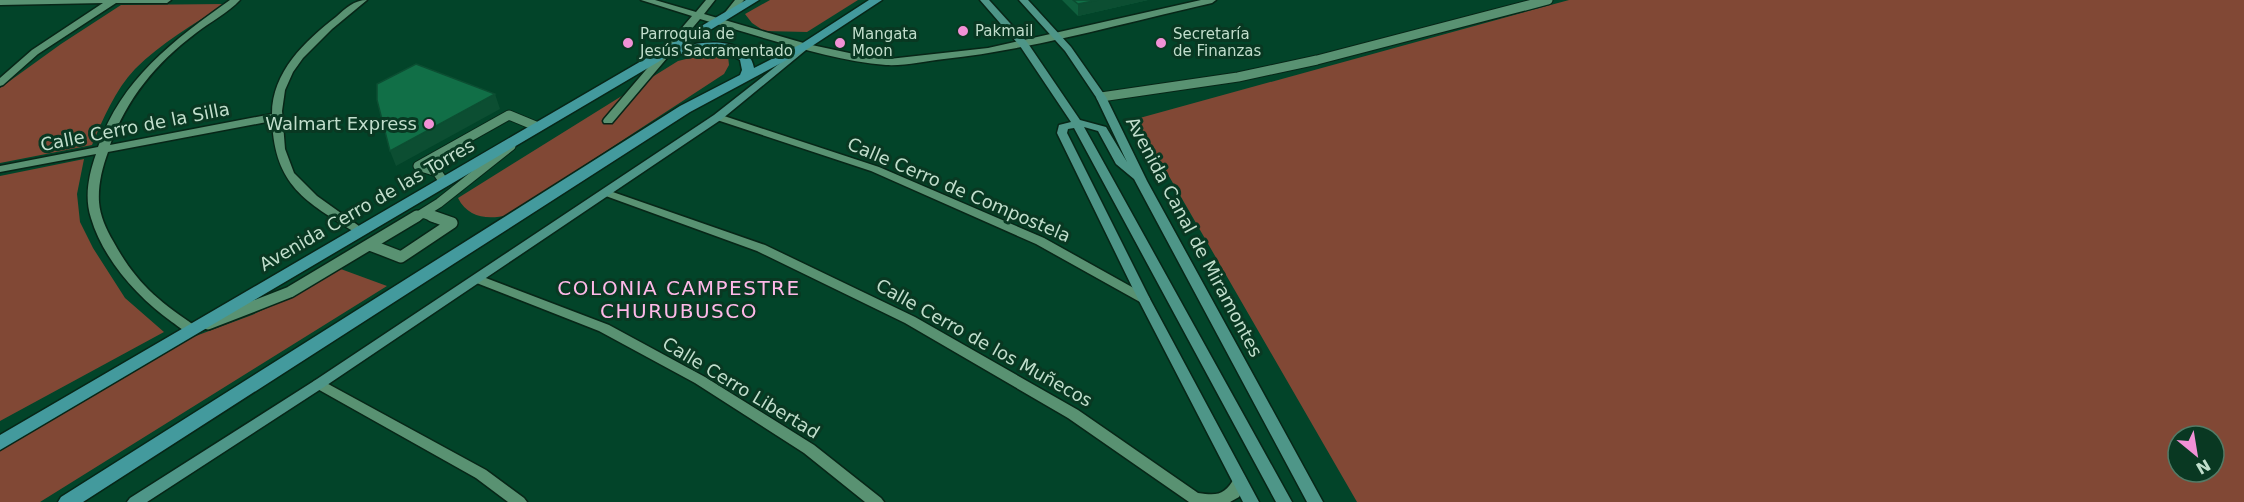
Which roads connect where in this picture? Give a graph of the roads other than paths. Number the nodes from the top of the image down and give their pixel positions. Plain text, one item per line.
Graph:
1 (114, 0) edge
2 (167, 0) edge
3 (236, 0) edge
4 (363, 0) edge
5 (645, 0) edge
6 (711, 0) edge
7 (740, 0) edge
8 (754, 0) edge
9 (877, 0) edge
10 (984, 0) edge
11 (1023, 0) edge
12 (1212, 0) edge
13 (1548, 0) edge
14 (0, 2) edge
15 (722, 18) junction
16 (1057, 37) junction
17 (1024, 44) junction
18 (805, 46) junction
19 (652, 60) junction
20 (745, 77) junction
21 (0, 82) edge
22 (1101, 97) junction
23 (275, 117) junction
24 (718, 117) junction
25 (608, 121) dead end
26 (1077, 123) junction
27 (535, 128) junction
28 (104, 149) junction
29 (0, 170) edge
30 (1141, 181) junction
31 (444, 182) junction
32 (607, 192) junction
33 (423, 213) junction
34 (360, 231) junction
35 (370, 245) junction
36 (478, 279) junction
37 (1144, 299) junction
38 (192, 330) junction
39 (319, 384) junction
40 (0, 443) edge
41 (1240, 481) junction
42 (1197, 500) edge
43 (69, 502) edge
44 (135, 502) edge
45 (519, 502) edge
46 (876, 502) edge
47 (1251, 502) edge
48 (1284, 502) edge
49 (1315, 502) edge

1 - 2 street
1 - 14 street
1 - 21 street
3 - 28 street
4 - 23 street
5 - 15 street
6 - 25 street
7 - 15 street
8 - 15 main road, Avenida Cerro de las Torres
9 - 18 main road
10 - 17 main road
11 - 16 main road, Avenida Canal de Miramontes
12 - 16 street
13 - 22 lane
15 - 18 street
15 - 19 main road, Avenida Cerro de las Torres
16 - 17 street
16 - 22 main road, Avenida Canal de Miramontes
17 - 18 street
17 - 26 main road
18 - 20 main road
18 - 24 main road
19 - 20 main road
19 - 27 main road, Avenida Cerro de las Torres
20 - 43 main road
22 - 30 main road, Avenida Canal de Miramontes
23 - 28 street, Calle Cerro de la Silla
23 - 34 street
24 - 32 main road
24 - 37 street, Calle Cerro de Compostela
26 - 30 main road
26 - 37 main road
26 - 48 main road
27 - 31 main road, Avenida Cerro de las Torres
27 - 31 lane
27 - 33 lane
28 - 29 street, Calle Cerro de la Silla
28 - 38 street
30 - 49 main road, Avenida Canal de Miramontes
31 - 34 main road, Avenida Cerro de las Torres
32 - 36 main road
32 - 42 street, Calle Cerro de los Muñecos
33 - 35 lane
33 - 35 lane
34 - 38 main road, Avenida Cerro de las Torres
35 - 38 lane
36 - 39 main road
36 - 46 street, Calle Cerro Libertad
37 - 41 main road
38 - 40 main road, Avenida Cerro de las Torres
39 - 44 main road
39 - 45 street
41 - 42 street, Calle Cerro de los Muñecos
41 - 47 main road

